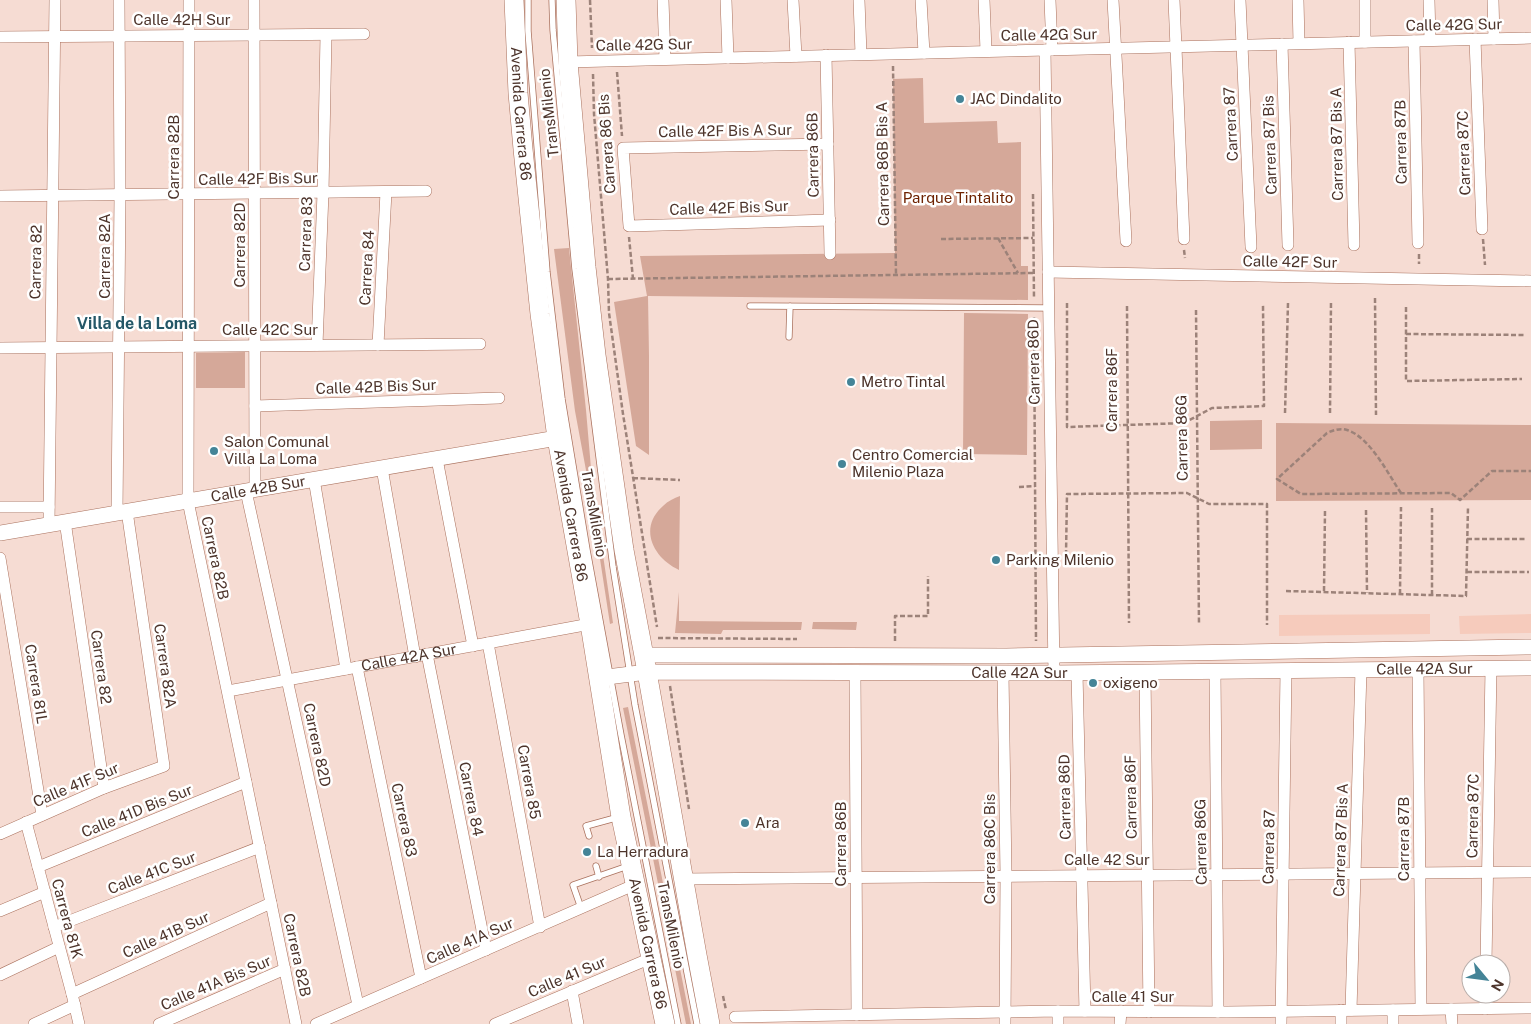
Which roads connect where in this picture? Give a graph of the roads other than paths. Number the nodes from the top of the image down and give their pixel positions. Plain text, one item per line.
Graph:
1 (55, 0) edge
2 (119, 0) edge
3 (189, 0) edge
4 (254, 0) edge
5 (518, 0) edge
6 (552, 0) edge
7 (566, 0) edge
8 (663, 0) edge
9 (726, 0) edge
10 (793, 0) edge
11 (859, 0) edge
12 (922, 0) edge
13 (984, 0) edge
14 (1050, 0) edge
15 (1113, 0) edge
16 (1174, 0) edge
17 (1240, 0) edge
18 (1298, 0) edge
19 (1364, 0) edge
20 (1429, 0) edge
21 (1493, 0) edge
22 (364, 34) dead end
23 (119, 35) junction
24 (189, 35) junction
25 (255, 35) junction
26 (326, 35) junction
27 (54, 36) junction
28 (0, 37) edge
29 (1531, 38) edge
30 (1475, 39) junction
31 (1494, 39) junction
32 (1430, 40) junction
33 (1414, 41) junction
34 (1349, 42) junction
35 (1365, 42) junction
36 (1299, 43) junction
37 (1282, 44) junction
38 (1242, 45) junction
39 (1176, 46) junction
40 (1116, 48) junction
41 (1048, 50) junction
42 (986, 51) junction
43 (924, 53) junction
44 (861, 54) junction
45 (826, 55) junction
46 (796, 56) junction
47 (728, 58) junction
48 (665, 59) junction
49 (568, 62) junction
50 (828, 144) junction
51 (623, 148) joint
52 (426, 191) dead end
53 (386, 192) junction
54 (323, 193) junction
55 (189, 194) junction
56 (255, 194) junction
57 (52, 195) junction
58 (120, 195) junction
59 (0, 196) edge
60 (830, 220) junction
61 (628, 226) joint
62 (1482, 229) road end
63 (1184, 239) dead end
64 (1126, 241) dead end
65 (1418, 243) dead end
66 (1288, 245) dead end
67 (1354, 245) dead end
68 (1251, 247) dead end
69 (830, 254) dead end
70 (1048, 272) junction
71 (1531, 281) edge
72 (750, 306) dead end
73 (790, 306) junction
74 (1048, 308) junction
75 (789, 337) dead end
76 (480, 344) dead end
77 (255, 345) junction
78 (317, 345) junction
79 (378, 345) junction
80 (50, 346) junction
81 (119, 346) junction
82 (189, 346) junction
83 (0, 348) edge
84 (499, 398) dead end
85 (255, 406) junction
86 (557, 438) junction
87 (438, 459) junction
88 (382, 468) junction
89 (314, 479) junction
90 (251, 490) junction
91 (188, 501) junction
92 (0, 507) edge
93 (49, 507) junction
94 (122, 512) junction
95 (65, 521) junction
96 (49, 524) junction
97 (0, 533) edge
98 (0, 558) edge
99 (590, 624) junction
100 (488, 643) junction
101 (473, 646) junction
102 (1531, 647) edge
103 (427, 654) junction
104 (1053, 655) junction
105 (415, 657) junction
106 (358, 667) junction
107 (640, 667) junction
108 (1491, 668) junction
109 (1531, 668) edge
110 (346, 669) junction
111 (1418, 669) junction
112 (1361, 670) junction
113 (1286, 671) junction
114 (1145, 672) junction
115 (1215, 672) junction
116 (855, 673) junction
117 (1003, 673) junction
118 (1054, 673) junction
119 (1078, 673) junction
120 (605, 678) junction
121 (288, 680) junction
122 (228, 691) junction
123 (164, 766) joint
124 (246, 782) junction
125 (104, 788) junction
126 (42, 814) junction
127 (621, 817) junction
128 (26, 822) junction
129 (0, 834) edge
130 (588, 836) dead end
131 (260, 847) junction
132 (632, 864) junction
133 (596, 866) dead end
134 (38, 867) junction
135 (1420, 872) junction
136 (1487, 872) junction
137 (1531, 872) edge
138 (1355, 873) junction
139 (1217, 874) junction
140 (1283, 874) junction
141 (1147, 875) junction
142 (599, 876) junction
143 (1006, 876) junction
144 (1082, 876) junction
145 (856, 877) junction
146 (683, 879) junction
147 (636, 884) junction
148 (45, 892) junction
149 (271, 903) junction
150 (580, 908) junction
151 (0, 911) edge
152 (540, 926) junction
153 (54, 928) junction
154 (60, 947) junction
155 (486, 950) junction
156 (1486, 954) edge
157 (651, 958) junction
158 (285, 969) junction
159 (0, 975) edge
160 (421, 978) junction
161 (572, 991) junction
162 (74, 999) junction
163 (1485, 1004) edge
164 (358, 1006) junction
165 (1531, 1008) edge
166 (1420, 1009) junction
167 (1451, 1009) junction
168 (1485, 1009) junction
169 (1346, 1010) junction
170 (1393, 1010) junction
171 (1058, 1011) junction
172 (1085, 1011) junction
173 (1282, 1011) junction
174 (1005, 1012) junction
175 (1120, 1012) junction
176 (1149, 1012) junction
177 (1173, 1012) junction
178 (1223, 1012) junction
179 (857, 1015) junction
180 (953, 1018) edge
181 (882, 1019) edge
182 (724, 1020) edge
183 (803, 1020) edge
184 (506, 1022) edge
185 (34, 1024) edge
186 (79, 1024) edge
187 (159, 1024) edge
188 (296, 1024) edge
189 (316, 1024) edge
190 (495, 1024) edge
191 (578, 1024) edge
192 (665, 1024) edge
193 (678, 1024) edge
194 (697, 1024) edge
195 (1005, 1024) edge
196 (1058, 1024) edge
197 (1120, 1024) edge
198 (1173, 1024) edge
199 (1227, 1024) edge
200 (1282, 1024) edge
201 (1341, 1024) edge
202 (1393, 1024) edge
203 (1452, 1024) edge

1 - 27 street, Carrera 82
2 - 23 street, Carrera 82A
3 - 24 street, Carrera 82B
4 - 25 street, Carrera 82D
5 - 86 main road, Avenida Carrera 86
5 - 120 lane, TransMilenio
6 - 107 lane, TransMilenio
7 - 49 main road
8 - 48 street
9 - 47 street
10 - 46 street
11 - 44 street
12 - 43 street
13 - 42 street
14 - 41 street, Carrera 86D
15 - 40 street
16 - 39 street
17 - 38 street, Carrera 87
18 - 36 street
19 - 35 street
20 - 32 street
21 - 31 street
22 - 26 street, Calle 42H Sur
23 - 24 street, Calle 42H Sur
23 - 27 street, Calle 42H Sur
23 - 58 street, Carrera 82A
24 - 25 street, Calle 42H Sur
24 - 55 street, Carrera 82B
25 - 26 street, Calle 42H Sur
25 - 56 street, Carrera 82D
26 - 54 street, Carrera 83
27 - 28 street, Calle 42H Sur
27 - 57 street, Carrera 82
29 - 31 street, Calle 42G Sur
30 - 31 street, Calle 42G Sur
30 - 32 street, Calle 42G Sur
30 - 62 street, Carrera 87C
32 - 33 street, Calle 42G Sur
33 - 35 street, Calle 42G Sur
33 - 65 street, Carrera 87B
34 - 35 street, Calle 42G Sur
34 - 36 street, Calle 42G Sur
34 - 67 street, Carrera 87 Bis A
36 - 37 street, Calle 42G Sur
37 - 38 street, Calle 42G Sur
37 - 66 street, Carrera 87 Bis
38 - 39 street, Calle 42G Sur
38 - 68 street, Carrera 87
39 - 40 street, Calle 42G Sur
39 - 63 street
40 - 41 street, Calle 42G Sur
40 - 64 street
41 - 42 street, Calle 42G Sur
41 - 70 street, Carrera 86D
42 - 43 street, Calle 42G Sur
43 - 44 street, Calle 42G Sur
44 - 45 street, Calle 42G Sur
45 - 46 street, Calle 42G Sur
45 - 50 street, Carrera 86B
46 - 47 street, Calle 42G Sur
47 - 48 street, Calle 42G Sur
48 - 49 street, Calle 42G Sur
49 - 107 main road
50 - 51 street, Calle 42F Bis A Sur
50 - 60 street, Carrera 86B
51 - 61 street, Carrera 86 Bis
52 - 53 street, Calle 42F Bis Sur
53 - 54 street, Calle 42F Bis Sur
53 - 79 street, Carrera 84
54 - 56 street, Calle 42F Bis Sur
54 - 78 street, Carrera 83
55 - 56 street, Calle 42F Bis Sur
55 - 58 street, Calle 42F Bis Sur
55 - 82 street, Carrera 82B
56 - 77 street, Carrera 82D
57 - 58 street, Calle 42F Bis Sur
57 - 59 street, Calle 42F Bis Sur
57 - 80 street, Carrera 82
58 - 81 street, Carrera 82A
60 - 61 street, Calle 42F Bis Sur
60 - 69 street, Carrera 86B
70 - 71 street, Calle 42F Sur
70 - 74 street, Carrera 86D
72 - 73 lane
73 - 74 lane
73 - 75 lane
74 - 104 street, Carrera 86D
76 - 79 street, Calle 42C Sur
77 - 78 street, Calle 42C Sur
77 - 82 street, Calle 42C Sur
77 - 85 street, Carrera 82D
78 - 79 street, Calle 42C Sur
80 - 81 street, Calle 42C Sur
80 - 83 street, Calle 42C Sur
80 - 93 street, Carrera 82
81 - 82 street, Calle 42C Sur
81 - 94 street, Carrera 82A
82 - 91 street, Carrera 82B
84 - 85 street, Calle 42B Bis Sur
85 - 90 street, Carrera 82D
86 - 87 street, Calle 42B Sur
86 - 99 main road, Avenida Carrera 86
87 - 88 street, Calle 42B Sur
87 - 101 street
88 - 89 street, Calle 42B Sur
88 - 105 street
89 - 90 street, Calle 42B Sur
89 - 110 street
90 - 91 street, Calle 42B Sur
90 - 121 street, Carrera 82D
91 - 94 street, Calle 42B Sur
91 - 122 street, Carrera 82B
92 - 93 street
93 - 96 street, Carrera 82
94 - 95 street, Calle 42B Sur
94 - 123 street, Carrera 82A
95 - 96 street, Calle 42B Sur
95 - 125 street, Carrera 82
96 - 97 street
98 - 126 street, Carrera 81L
99 - 100 street, Calle 42A Sur
99 - 120 main road, Avenida Carrera 86
100 - 101 street, Calle 42A Sur
100 - 152 street, Carrera 85
101 - 103 street, Calle 42A Sur
102 - 104 street, Calle 42A Sur
103 - 105 street, Calle 42A Sur
103 - 155 street, Carrera 84
104 - 107 street, Calle 42A Sur
104 - 118 street, Carrera 86D
105 - 106 street, Calle 42A Sur
106 - 110 street, Calle 42A Sur
106 - 160 street, Carrera 83
107 - 116 street, Calle 42A Sur
107 - 120 street, Calle 42A Sur
107 - 146 main road
107 - 194 lane, TransMilenio
108 - 109 street, Calle 42A Sur
108 - 111 street, Calle 42A Sur
108 - 136 street, Carrera 87C
110 - 121 street, Calle 42A Sur
111 - 112 street, Calle 42A Sur
111 - 135 street, Carrera 87B
112 - 113 street, Calle 42A Sur
112 - 138 street, Carrera 87 Bis A
113 - 115 street, Calle 42A Sur
113 - 140 street, Carrera 87
114 - 115 street, Calle 42A Sur
114 - 119 street, Calle 42A Sur
114 - 141 street, Carrera 86F
115 - 139 street, Carrera 86G
116 - 117 street, Calle 42A Sur
116 - 145 street, Carrera 86B
117 - 118 street, Calle 42A Sur
117 - 143 street, Carrera 86C Bis
118 - 119 street, Calle 42A Sur
119 - 144 street, Carrera 86D
120 - 127 main road, Avenida Carrera 86
120 - 193 lane, TransMilenio
121 - 122 street, Calle 42A Sur
121 - 164 street, Carrera 82D
122 - 124 street, Carrera 82B
123 - 125 street, Calle 41F Sur
124 - 131 street, Carrera 82B
124 - 134 street, Calle 41D Bis Sur
125 - 126 street, Calle 41F Sur
126 - 128 street, Calle 41F Sur
127 - 130 lane
127 - 132 main road, Avenida Carrera 86
128 - 129 street, Calle 41F Sur
128 - 134 street, Carrera 81K
131 - 149 street, Carrera 82B
131 - 153 street, Calle 41C Sur
132 - 142 lane
132 - 147 main road, Avenida Carrera 86
133 - 142 lane
134 - 148 street, Carrera 81K
135 - 136 street, Calle 42 Sur
135 - 138 street, Calle 42 Sur
135 - 166 street, Carrera 87B
136 - 137 street, Calle 42 Sur
136 - 156 street, Carrera 87C
138 - 140 street, Calle 42 Sur
138 - 169 street, Carrera 87 Bis A
139 - 140 street, Calle 42 Sur
139 - 141 street, Calle 42 Sur
139 - 178 street, Carrera 86G
140 - 173 street, Carrera 87
141 - 144 street, Calle 42 Sur
141 - 176 street, Carrera 86F
142 - 150 lane
143 - 144 street, Calle 42 Sur
143 - 145 street, Calle 42 Sur
143 - 174 street, Carrera 86C Bis
144 - 172 street, Carrera 86D
145 - 146 street, Calle 42 Sur
145 - 179 street, Carrera 86B
146 - 182 main road
147 - 150 street, Calle 41A Sur
147 - 157 main road, Avenida Carrera 86
148 - 151 street
148 - 153 street, Carrera 81K
149 - 158 street, Carrera 82B
149 - 162 street, Calle 41B Sur
150 - 152 street, Calle 41A Sur
152 - 155 street, Calle 41A Sur
153 - 154 street, Carrera 81K
154 - 159 street
154 - 162 street, Carrera 81K
155 - 160 street, Calle 41A Sur
157 - 161 street, Calle 41 Sur
157 - 192 main road, Avenida Carrera 86
158 - 187 street, Calle 41A Bis Sur
158 - 188 street, Carrera 82B
160 - 164 street, Calle 41A Sur
161 - 184 street, Calle 41 Sur
161 - 191 street
162 - 185 street, Calle 41B Sur
162 - 186 street, Carrera 81K
163 - 168 street
164 - 189 street, Calle 41A Sur
165 - 168 street, Calle 41 Sur
166 - 167 street, Calle 41 Sur
166 - 170 street, Calle 41 Sur
167 - 168 street, Calle 41 Sur
167 - 203 street
169 - 170 street, Calle 41 Sur
169 - 173 street, Calle 41 Sur
169 - 201 street
170 - 202 street
171 - 172 street, Calle 41 Sur
171 - 174 street, Calle 41 Sur
171 - 196 street
172 - 175 street, Calle 41 Sur
173 - 178 street, Calle 41 Sur
173 - 200 street, Carrera 87
174 - 180 street, Calle 41 Sur
174 - 195 street, Carrera 86C Bis
175 - 176 street, Calle 41 Sur
175 - 197 street
176 - 177 street, Calle 41 Sur
177 - 178 street, Calle 41 Sur
177 - 198 street
178 - 199 street, Carrera 86G
179 - 181 street, Calle 41 Sur
179 - 183 street, Calle 41 Sur
180 - 181 street, Calle 41 Sur
182 - 183 street, Calle 41 Sur
184 - 190 street, Calle 41 Sur

